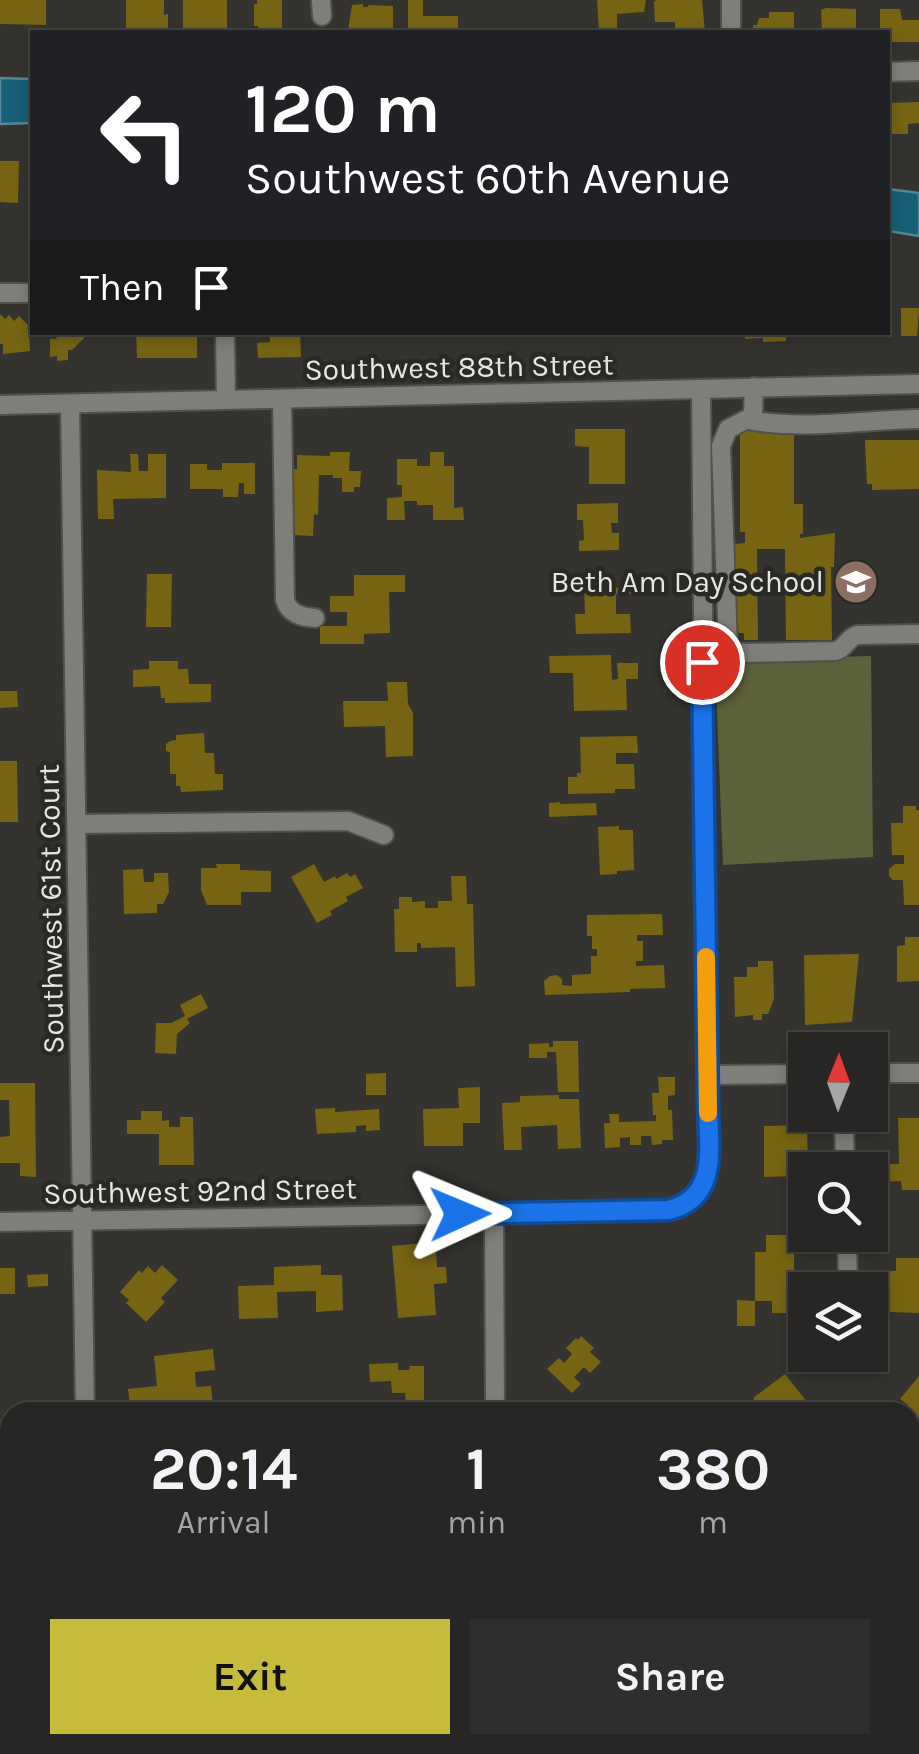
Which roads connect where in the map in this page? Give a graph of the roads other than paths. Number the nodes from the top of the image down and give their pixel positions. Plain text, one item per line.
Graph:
1 (731, 0) edge
2 (731, 30) edge
3 (919, 71) edge
4 (890, 72) edge
5 (0, 293) edge
6 (30, 293) edge
7 (225, 335) edge
8 (919, 384) edge
9 (754, 387) junction
10 (701, 389) junction
11 (282, 398) junction
12 (226, 400) junction
13 (70, 404) junction
14 (0, 405) edge
15 (919, 419) edge
16 (748, 420) junction
17 (316, 618) dead end
18 (919, 634) edge
19 (77, 824) junction
20 (384, 835) dead end
21 (888, 1073) edge
22 (919, 1073) edge
23 (788, 1074) edge
24 (708, 1076) junction
25 (494, 1214) junction
26 (83, 1221) junction
27 (0, 1222) edge
28 (86, 1402) edge
29 (495, 1402) edge

1 - 2 street
3 - 4 street
5 - 6 street
7 - 12 street
8 - 9 street, Southwest 88th Street
9 - 10 street, Southwest 88th Street
9 - 16 street
10 - 11 street, Southwest 88th Street
10 - 24 street
11 - 12 street, Southwest 88th Street
11 - 17 street
12 - 13 street, Southwest 88th Street
13 - 14 street, Southwest 88th Street
13 - 19 street, Southwest 61st Court
15 - 16 street
16 - 18 street
19 - 20 street
19 - 26 street, Southwest 61st Court
21 - 22 street
23 - 24 street
24 - 25 street, Southwest 92nd Street
25 - 26 street, Southwest 92nd Street
25 - 29 street
26 - 27 street, Southwest 92nd Street
26 - 28 street, Southwest 61st Court

